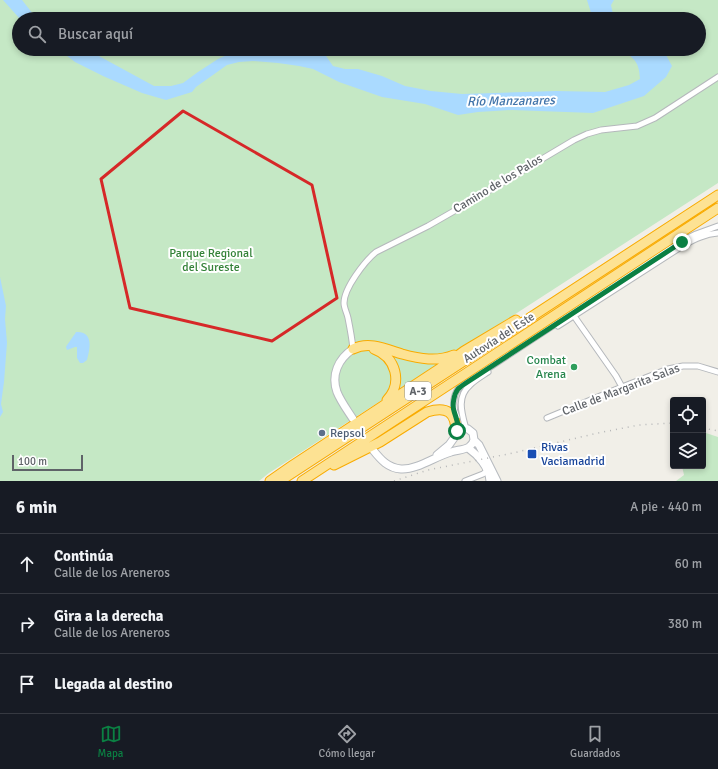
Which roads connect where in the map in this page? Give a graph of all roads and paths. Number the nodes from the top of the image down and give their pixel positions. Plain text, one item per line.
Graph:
1 (718, 77) edge
2 (718, 195) edge
3 (718, 208) edge
4 (718, 226) edge
5 (718, 233) edge
6 (556, 300) junction
7 (574, 316) junction
8 (353, 349) junction
9 (464, 351) junction
10 (718, 372) edge
11 (622, 387) junction
12 (378, 409) junction
13 (548, 418) dead end
14 (353, 419) dead end
15 (458, 432) junction
16 (474, 440) junction
17 (465, 449) junction
18 (374, 450) dead end
19 (433, 459) junction
20 (487, 471) junction
21 (304, 480) edge
22 (270, 481) edge
23 (280, 481) edge
24 (465, 481) edge
25 (490, 481) edge
26 (497, 481) edge

1 - 8 street, Camino de los Palos
2 - 6 highway, Autovía del Este / A-3
3 - 21 highway, Autovía del Este / A-3
4 - 15 street
5 - 7 street
6 - 9 highway
6 - 23 highway, Autovía del Este / A-3
7 - 11 street
7 - 15 street
8 - 9 highway
8 - 12 highway
8 - 14 street
9 - 12 highway
10 - 11 street, Calle de Margarita Salas
11 - 13 street, Calle de Margarita Salas
12 - 22 highway
15 - 16 street
15 - 17 street
15 - 19 street
15 - 21 highway
16 - 17 street
16 - 26 street
17 - 19 street
17 - 20 street
18 - 19 street
20 - 24 street
20 - 25 street

